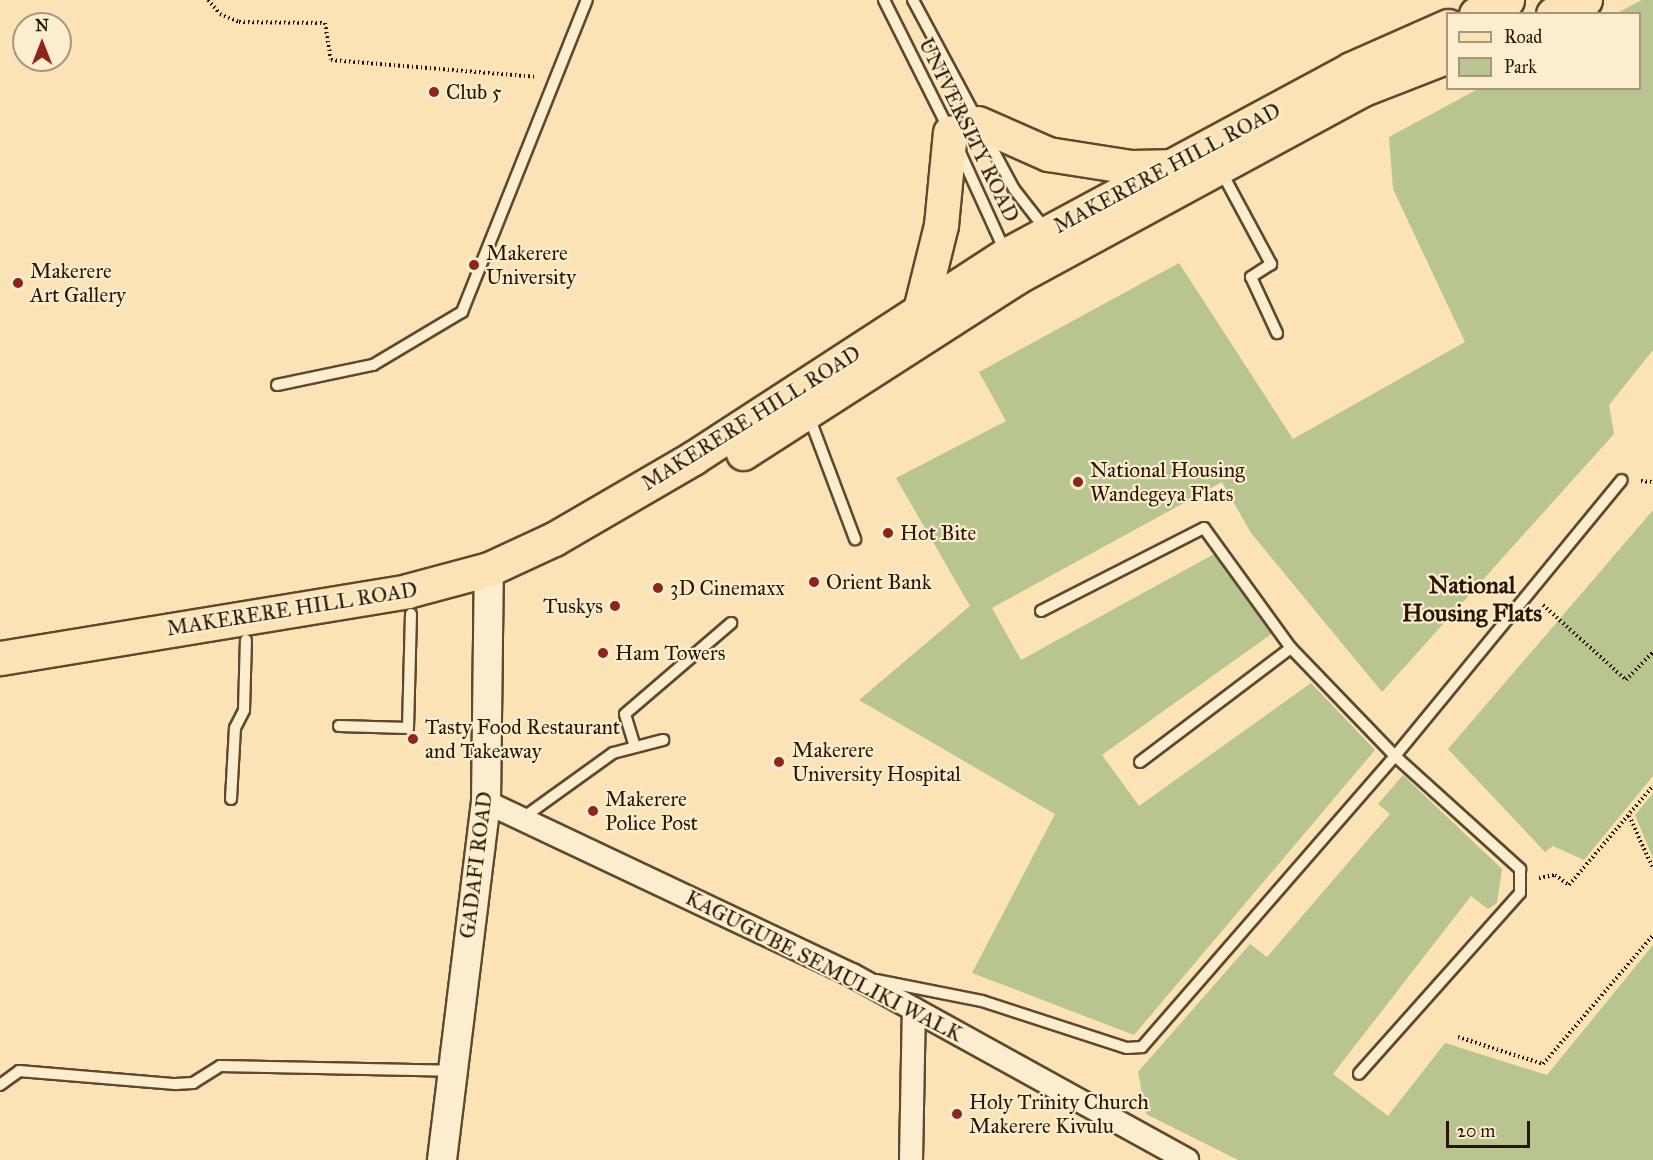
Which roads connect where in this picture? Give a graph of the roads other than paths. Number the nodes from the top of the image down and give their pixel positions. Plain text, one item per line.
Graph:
1 (587, 0) edge
2 (884, 0) edge
3 (913, 0) edge
4 (1507, 0) edge
5 (1585, 0) edge
6 (1480, 12) edge
7 (1558, 12) edge
8 (1446, 27) edge
9 (1446, 57) edge
10 (964, 127) junction
11 (1175, 165) junction
12 (1219, 169) junction
13 (1054, 243) junction
14 (1012, 266) junction
15 (921, 310) junction
16 (1277, 333) dead end
17 (277, 385) dead end
18 (806, 411) junction
19 (1622, 480) dead end
20 (855, 539) dead end
21 (489, 581) junction
22 (1041, 611) dead end
23 (411, 614) junction
24 (731, 623) dead end
25 (246, 640) junction
26 (1291, 648) junction
27 (0, 658) edge
28 (0, 681) edge
29 (339, 726) dead end
30 (663, 740) dead end
31 (635, 747) junction
32 (1395, 756) junction
33 (1140, 762) dead end
34 (231, 799) dead end
35 (486, 802) junction
36 (524, 817) junction
37 (852, 975) junction
38 (914, 1009) junction
39 (451, 1071) junction
40 (1359, 1074) dead end
41 (0, 1085) edge
42 (442, 1160) edge
43 (911, 1160) edge
44 (1187, 1160) edge

1 - 17 lane
2 - 10 lane, UNIVERSITY ROAD
3 - 10 lane, UNIVERSITY ROAD
4 - 6 main road
5 - 7 main road
8 - 11 main road, MAKERERE HILL ROAD
9 - 12 main road, MAKERERE HILL ROAD
10 - 11 main road
10 - 13 lane, UNIVERSITY ROAD
10 - 14 lane, UNIVERSITY ROAD
10 - 15 main road
11 - 13 main road, MAKERERE HILL ROAD
12 - 13 main road, MAKERERE HILL ROAD
12 - 16 lane
13 - 14 main road, MAKERERE HILL ROAD
14 - 15 main road, MAKERERE HILL ROAD
14 - 18 main road, MAKERERE HILL ROAD
15 - 21 main road, MAKERERE HILL ROAD
18 - 20 lane
18 - 21 main road, MAKERERE HILL ROAD
19 - 32 lane
21 - 23 main road, MAKERERE HILL ROAD
21 - 27 main road, MAKERERE HILL ROAD
21 - 35 street, GADAFI ROAD
22 - 26 lane
23 - 25 main road, MAKERERE HILL ROAD
23 - 29 lane
24 - 31 lane
25 - 28 main road, MAKERERE HILL ROAD
25 - 34 lane
26 - 32 lane
26 - 33 lane
30 - 31 lane
31 - 36 lane
32 - 37 lane
32 - 40 lane
35 - 36 street, KAGUGUBE SEMULIKI WALK
35 - 39 street, GADAFI ROAD
36 - 37 street, KAGUGUBE SEMULIKI WALK
37 - 38 street, KAGUGUBE SEMULIKI WALK
38 - 43 street
38 - 44 street, KAGUGUBE SEMULIKI WALK
39 - 41 lane
39 - 42 street, GADAFI ROAD

